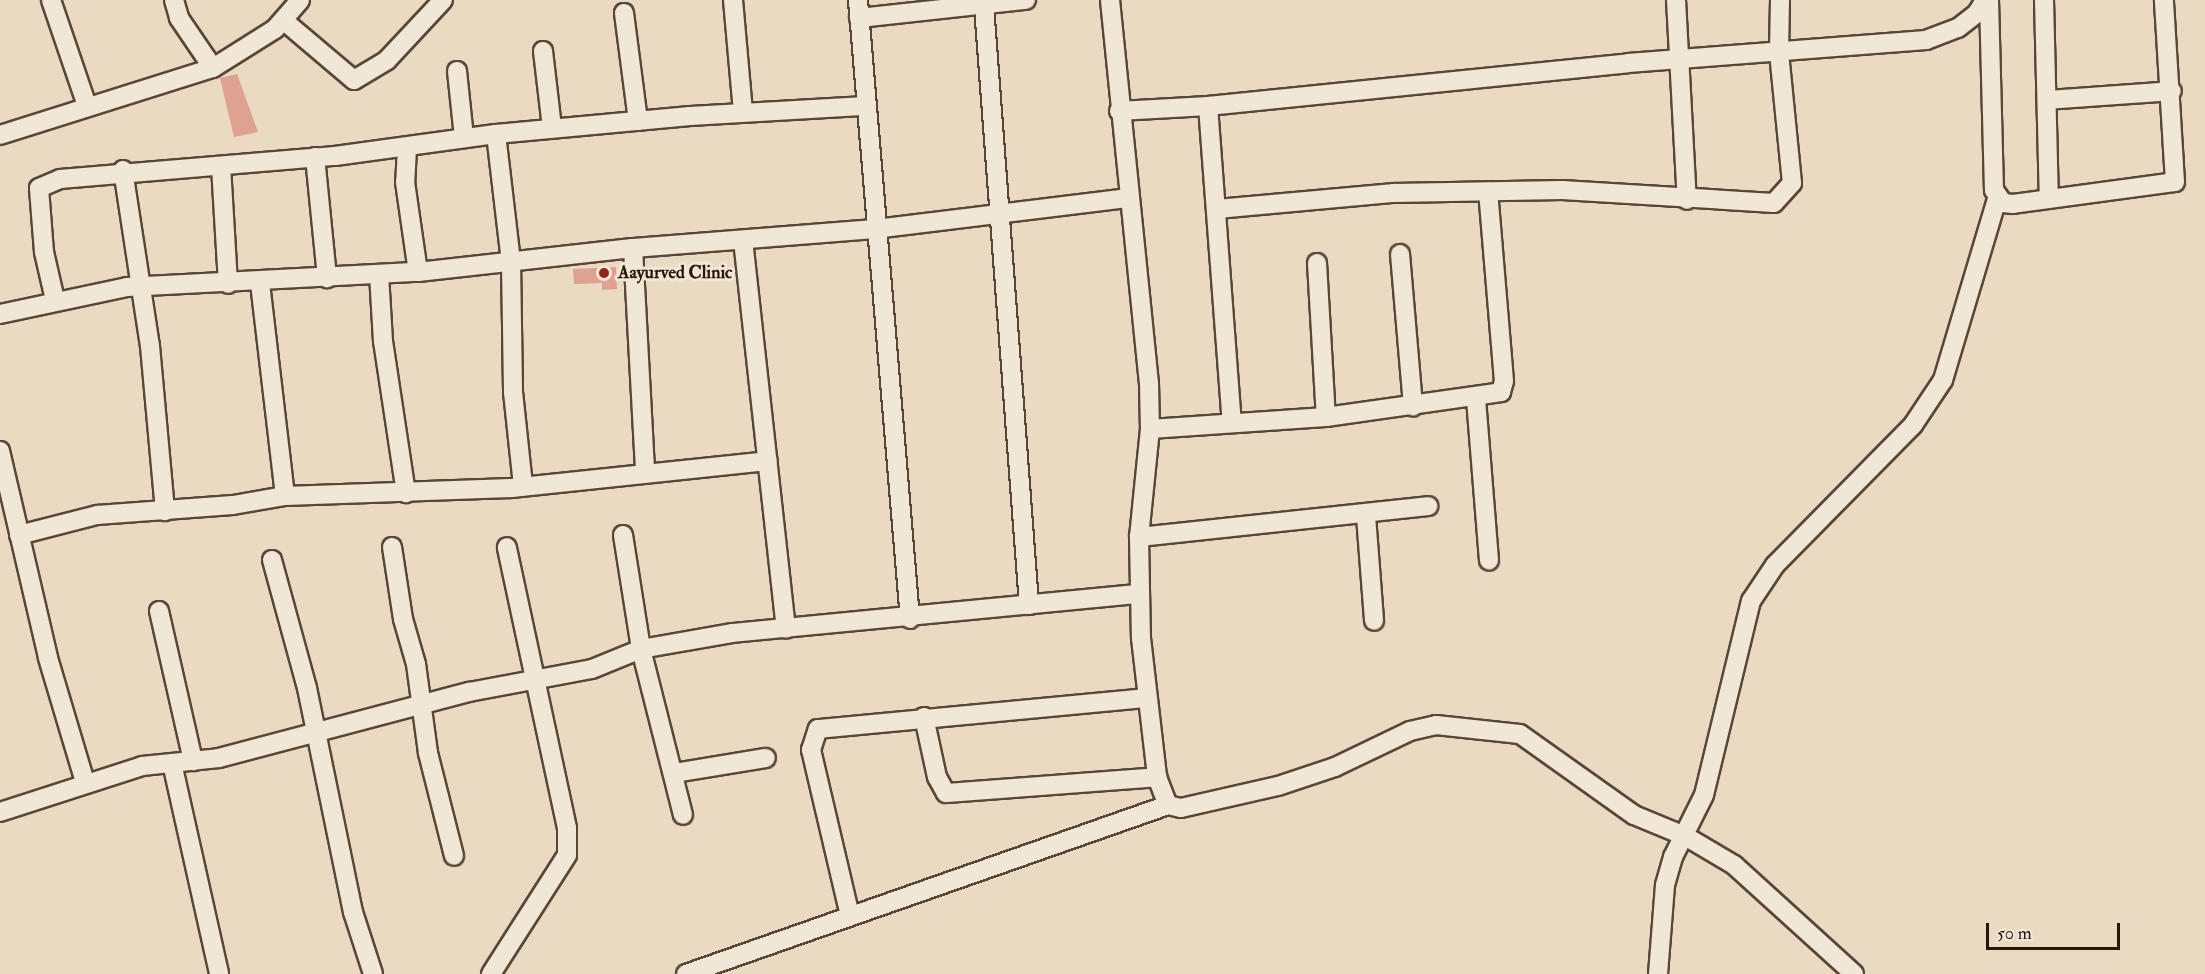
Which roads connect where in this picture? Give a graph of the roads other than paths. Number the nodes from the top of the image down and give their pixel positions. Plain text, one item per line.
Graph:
1 (51, 0) edge
2 (174, 0) edge
3 (300, 0) edge
4 (443, 0) edge
5 (733, 0) edge
6 (1026, 0) edge
7 (1110, 0) edge
8 (1676, 0) edge
9 (1780, 0) edge
10 (1987, 0) edge
11 (2044, 0) edge
12 (2164, 0) edge
13 (984, 6) junction
14 (858, 9) edge
15 (624, 13) dead end
16 (283, 20) junction
17 (543, 51) dead end
18 (1779, 52) junction
19 (1681, 59) junction
20 (213, 68) junction
21 (457, 71) dead end
22 (2172, 92) junction
23 (2047, 100) junction
24 (87, 106) junction
25 (866, 106) junction
26 (1208, 106) junction
27 (1119, 111) junction
28 (743, 112) junction
29 (638, 121) junction
30 (552, 128) junction
31 (496, 134) junction
32 (0, 135) edge
33 (464, 138) junction
34 (407, 147) junction
35 (315, 157) junction
36 (221, 166) junction
37 (123, 170) junction
38 (1488, 192) junction
39 (1128, 198) junction
40 (2049, 198) junction
41 (1997, 199) junction
42 (1687, 200) junction
43 (1216, 209) junction
44 (1000, 212) junction
45 (875, 229) junction
46 (743, 240) junction
47 (633, 248) junction
48 (1400, 254) dead end
49 (511, 262) junction
50 (1317, 263) dead end
51 (418, 272) junction
52 (379, 274) junction
53 (327, 278) junction
54 (260, 283) junction
55 (228, 284) junction
56 (142, 287) junction
57 (55, 300) junction
58 (0, 314) edge
59 (1476, 399) junction
60 (1413, 406) junction
61 (1326, 417) junction
62 (1232, 422) junction
63 (1150, 429) junction
64 (0, 452) edge
65 (768, 461) junction
66 (645, 472) junction
67 (523, 486) junction
68 (406, 493) junction
69 (285, 496) junction
70 (1428, 506) dead end
71 (165, 511) junction
72 (1366, 516) junction
73 (19, 535) junction
74 (623, 535) dead end
75 (1139, 537) junction
76 (392, 547) dead end
77 (507, 548) dead end
78 (272, 560) dead end
79 (1490, 560) dead end
80 (1138, 594) junction
81 (1029, 605) junction
82 (159, 611) dead end
83 (910, 619) junction
84 (1374, 621) dead end
85 (786, 629) junction
86 (641, 649) junction
87 (535, 680) junction
88 (1147, 698) junction
89 (420, 705) junction
90 (924, 717) junction
91 (316, 732) junction
92 (766, 758) dead end
93 (193, 761) junction
94 (172, 763) junction
95 (675, 773) junction
96 (1157, 777) junction
97 (85, 782) junction
98 (1168, 805) junction
99 (0, 812) edge
100 (683, 815) dead end
101 (1685, 836) junction
102 (454, 856) dead end
103 (850, 916) junction
104 (219, 974) edge
105 (373, 974) edge
106 (491, 974) edge
107 (686, 974) edge
108 (1658, 974) edge
109 (1854, 974) edge

1 - 24 street
2 - 20 street
3 - 16 street
4 - 16 street
5 - 28 street
6 - 13 street
7 - 27 street
8 - 19 street
9 - 18 street
10 - 18 street
10 - 41 street
11 - 23 street
12 - 22 street
13 - 14 street
13 - 44 street
14 - 25 street
15 - 29 street
16 - 20 street
17 - 30 street
18 - 19 street
18 - 42 street
19 - 26 street
19 - 42 street
20 - 24 street
21 - 33 street
22 - 23 street
22 - 40 street
23 - 40 street
24 - 32 street
25 - 28 street
25 - 45 street
26 - 27 street
26 - 43 street
27 - 39 street
28 - 29 street
29 - 30 street
30 - 31 street
31 - 33 street
31 - 49 street
33 - 34 street
34 - 35 street
34 - 51 street
35 - 36 street
35 - 53 street
36 - 37 street
36 - 55 street
37 - 56 street
37 - 57 street
38 - 42 street
38 - 43 street
38 - 59 street
39 - 44 street
39 - 63 street
40 - 41 street
41 - 101 street
43 - 62 street
44 - 45 street
44 - 81 street
45 - 46 street
45 - 83 street
46 - 47 street
46 - 65 street
47 - 49 street
47 - 66 street
48 - 60 street
49 - 51 street
49 - 67 street
50 - 61 street
51 - 52 street
52 - 53 street
52 - 68 street
53 - 54 street
54 - 55 street
54 - 69 street
55 - 56 street
56 - 57 street
56 - 71 street
57 - 58 street
59 - 60 street
59 - 79 street
60 - 61 street
61 - 62 street
62 - 63 street
63 - 75 street
64 - 73 street
65 - 66 street
65 - 85 street
66 - 67 street
67 - 68 street
68 - 69 street
69 - 71 street
70 - 72 street
71 - 73 street
72 - 75 street
72 - 84 street
73 - 97 street
74 - 86 street
75 - 80 street
76 - 89 street
77 - 87 street
78 - 91 street
80 - 81 street
80 - 88 street
81 - 83 street
82 - 93 street
83 - 85 street
85 - 86 street
86 - 87 street
86 - 95 street
87 - 89 street
87 - 106 street
88 - 90 street
88 - 96 street
89 - 91 street
89 - 102 street
90 - 96 street
90 - 103 street
91 - 93 street
91 - 105 street
92 - 95 street
93 - 94 street
94 - 97 street
94 - 104 street
95 - 100 street
96 - 98 street
97 - 99 street
98 - 101 street
98 - 103 street
101 - 108 street
101 - 109 street
103 - 107 street

